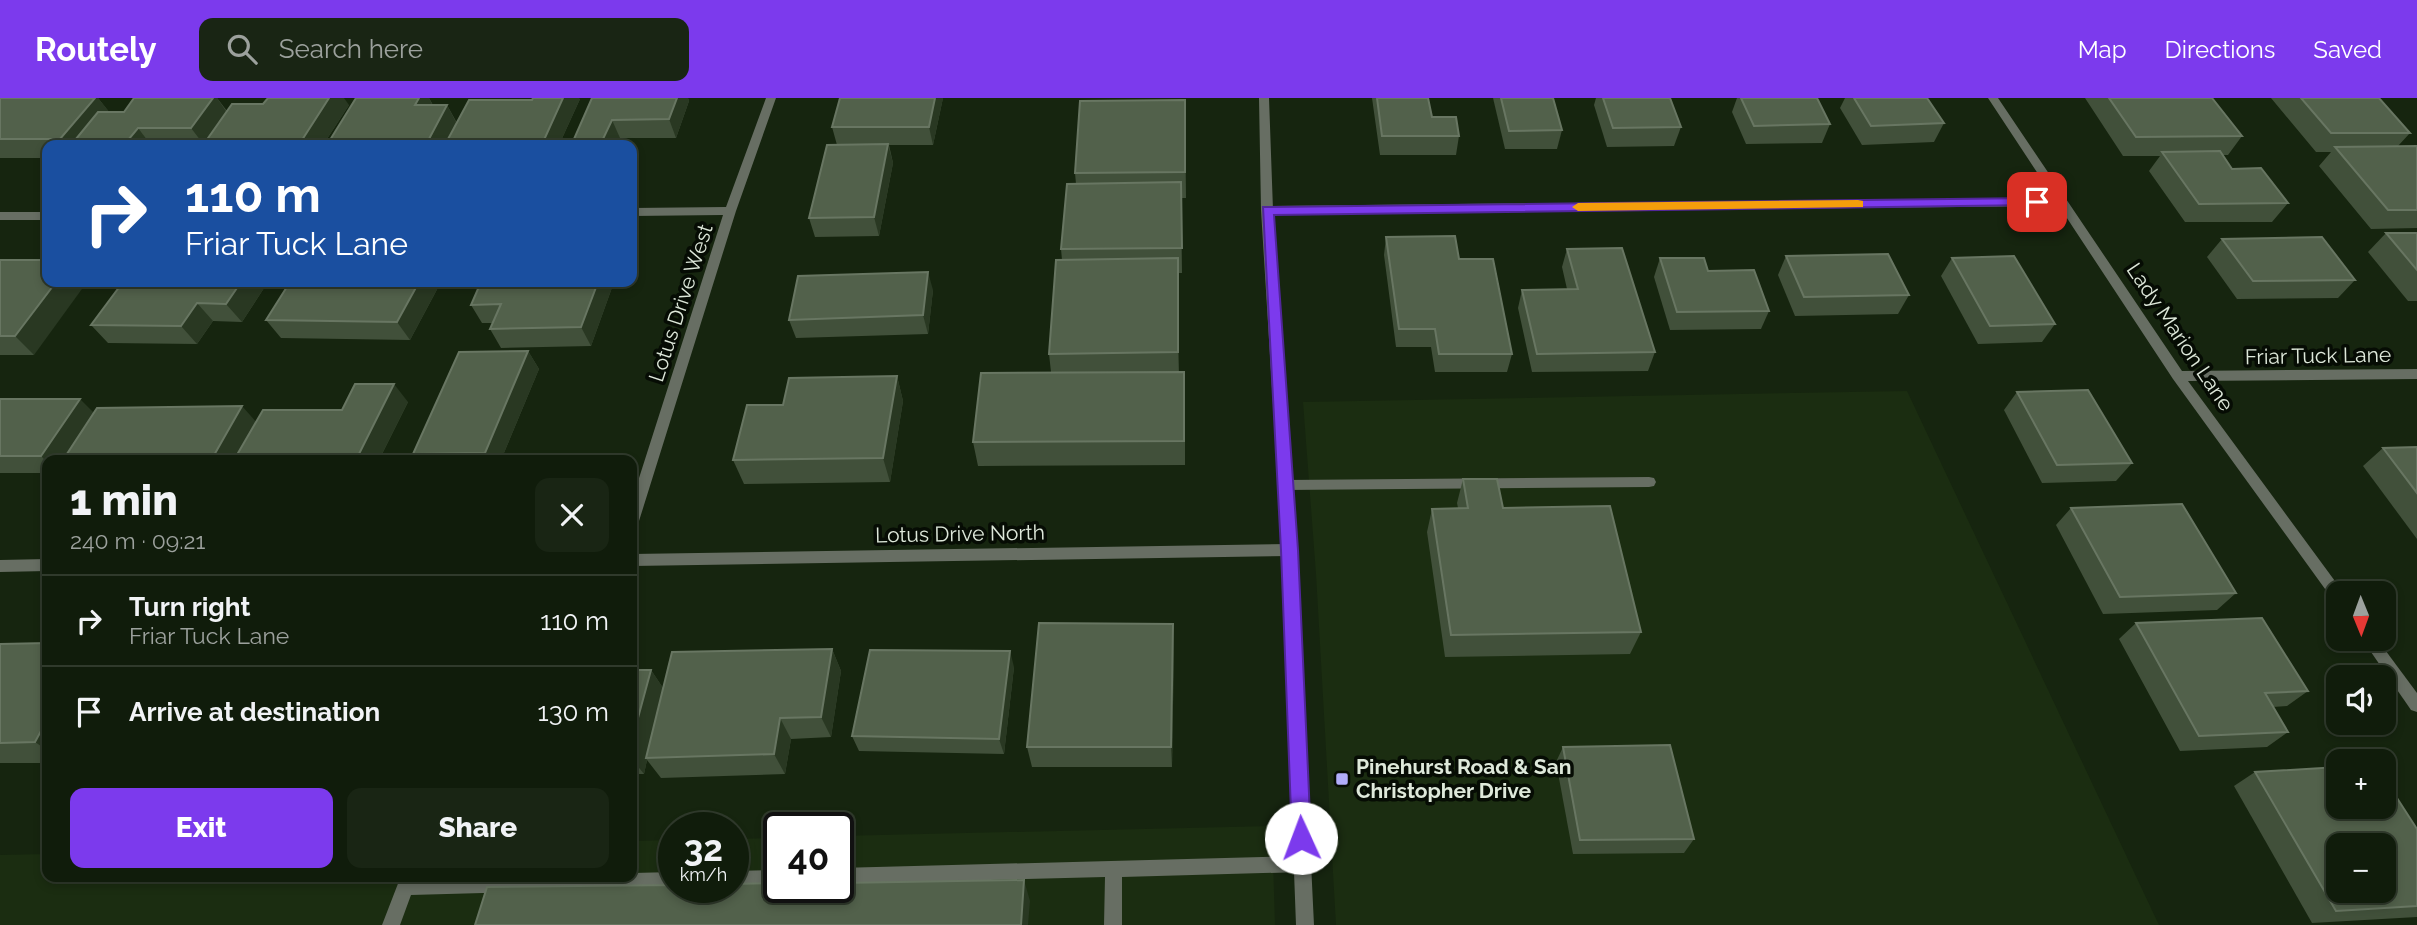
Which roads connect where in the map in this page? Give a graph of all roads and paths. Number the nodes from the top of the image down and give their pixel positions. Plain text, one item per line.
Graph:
1 (771, 98) edge
2 (1264, 98) edge
3 (1993, 98) edge
4 (2064, 202) junction
5 (1267, 210) junction
6 (730, 211) junction
7 (637, 212) edge
8 (0, 216) edge
9 (42, 216) edge
10 (2417, 374) edge
11 (2178, 376) junction
12 (1649, 482) dead end
13 (1285, 485) junction
14 (637, 505) edge
15 (1289, 550) junction
16 (637, 560) edge
17 (42, 565) edge
18 (0, 566) edge
19 (2327, 581) edge
20 (2378, 651) edge
21 (2417, 705) edge
22 (1303, 864) junction
23 (1114, 869) junction
24 (854, 876) edge
25 (658, 880) edge
26 (637, 881) edge
27 (597, 882) edge
28 (391, 925) edge
29 (1113, 925) edge
30 (1305, 925) edge

1 - 6 street, Lotus Drive West
2 - 5 street
3 - 4 street, Lady Marion Lane
4 - 5 street
4 - 11 street, Lady Marion Lane
5 - 13 street
6 - 7 street
6 - 14 street, Lotus Drive West
8 - 9 street
10 - 11 street, Friar Tuck Lane
11 - 19 street, Lady Marion Lane
12 - 13 street
13 - 15 street
15 - 16 street, Lotus Drive North
15 - 22 street
17 - 18 street
20 - 21 street
22 - 23 street
22 - 30 street
23 - 24 street
23 - 29 street
25 - 26 street
27 - 28 street

